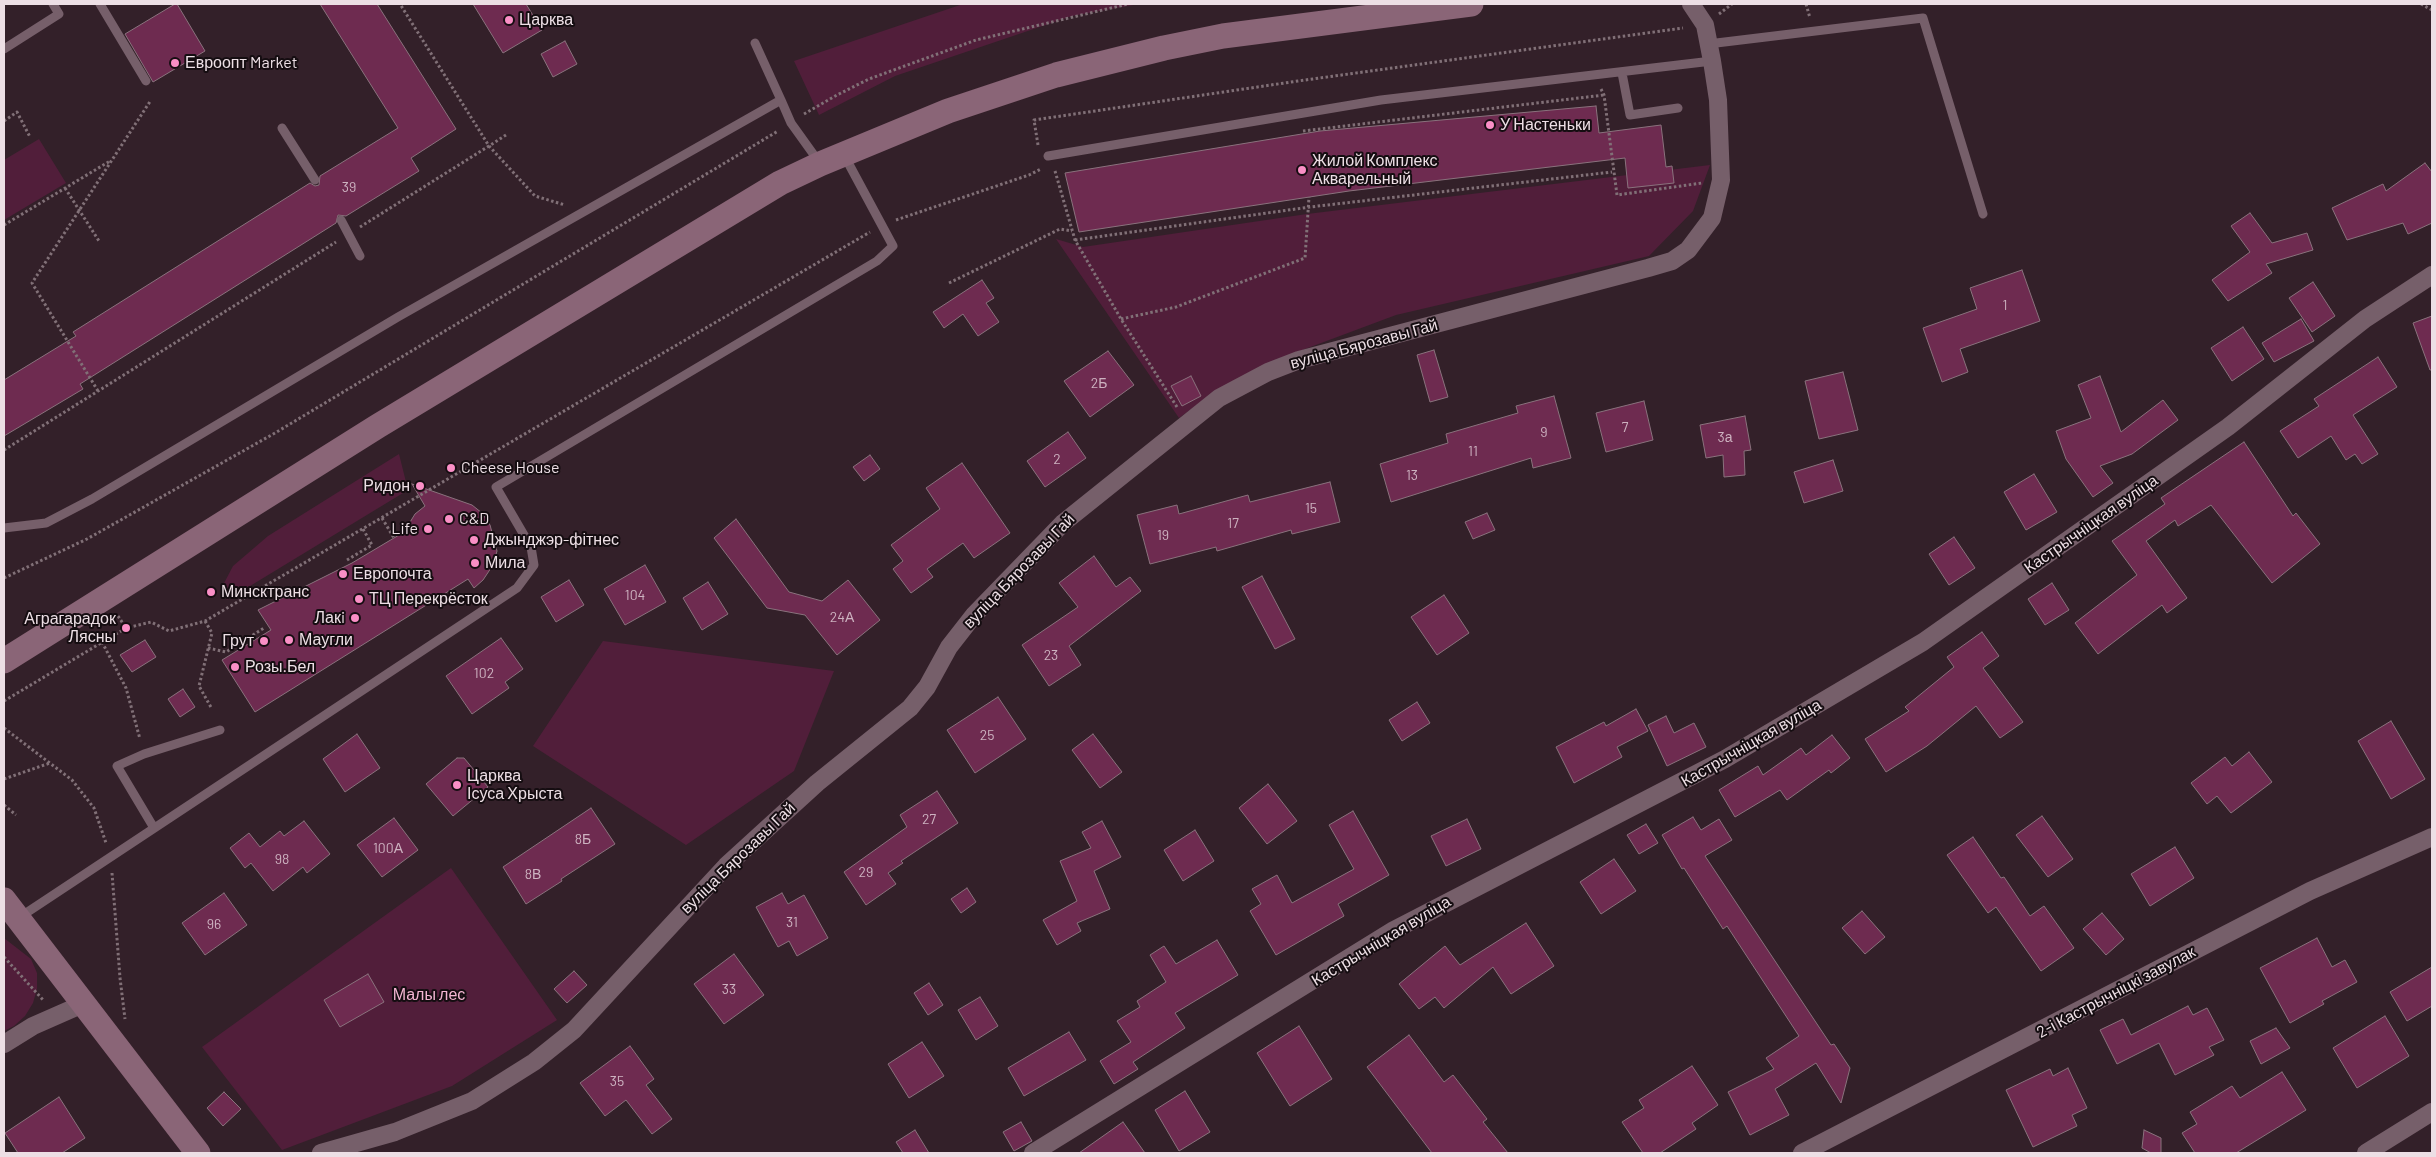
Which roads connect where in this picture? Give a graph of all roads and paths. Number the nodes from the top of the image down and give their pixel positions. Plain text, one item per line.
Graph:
1 (52, 4) edge
2 (100, 4) edge
3 (400, 4) edge
4 (1128, 4) edge
5 (1471, 4) edge
6 (1691, 4) edge
7 (1806, 4) edge
8 (2421, 4) edge
9 (2432, 10) edge
10 (1811, 21) dead end
11 (1705, 25) junction
12 (755, 43) dead end
13 (1708, 44) junction
14 (4, 48) edge
15 (1712, 61) junction
16 (1622, 73) junction
17 (1598, 74) junction
18 (146, 81) dead end
19 (1604, 95) junction
20 (151, 100) dead end
21 (781, 100) junction
22 (1678, 108) dead end
23 (4, 121) edge
24 (791, 123) junction
25 (282, 128) dead end
26 (1302, 131) dead end
27 (506, 135) dead end
28 (30, 137) dead end
29 (489, 146) junction
30 (1039, 149) dead end
31 (844, 155) junction
32 (1048, 156) dead end
33 (112, 160) junction
34 (820, 164) junction
35 (1065, 170) dead end
36 (1055, 172) junction
37 (1612, 172) junction
38 (315, 180) dead end
39 (1708, 182) dead end
40 (65, 188) junction
41 (1309, 197) dead end
42 (1310, 207) junction
43 (79, 210) junction
44 (585, 210) junction
45 (1983, 214) dead end
46 (341, 220) dead end
47 (4, 225) edge
48 (882, 225) junction
49 (1072, 231) junction
50 (348, 234) junction
51 (1075, 240) junction
52 (99, 241) dead end
53 (360, 256) dead end
54 (2432, 275) edge
55 (949, 283) dead end
56 (1121, 319) junction
57 (98, 391) junction
58 (1187, 423) junction
59 (4, 450) edge
60 (382, 518) junction
61 (4, 528) edge
62 (363, 529) junction
63 (394, 538) dead end
64 (347, 560) dead end
65 (4, 578) edge
66 (205, 621) junction
67 (264, 628) dead end
68 (102, 642) junction
69 (208, 648) junction
70 (4, 661) edge
71 (4, 702) edge
72 (212, 709) dead end
73 (4, 728) edge
74 (220, 730) dead end
75 (144, 754) junction
76 (50, 763) junction
77 (4, 779) edge
78 (4, 805) edge
79 (16, 815) dead end
80 (154, 828) junction
81 (2432, 837) edge
82 (111, 857) junction
83 (11, 910) edge
84 (83, 1004) junction
85 (126, 1022) dead end
86 (4, 1044) edge
87 (2432, 1112) edge
88 (198, 1153) edge
89 (321, 1153) edge
90 (1033, 1153) edge
91 (1802, 1153) edge
92 (2366, 1153) edge

1 - 14 lane
2 - 18 lane
3 - 29 path
4 - 24 path
5 - 31 main road
6 - 11 street, вуліца Бярозавы Гай
7 - 10 path
8 - 9 path
11 - 13 street, вуліца Бярозавы Гай
11 - 30 path
12 - 21 lane
13 - 15 street, вуліца Бярозавы Гай
13 - 45 lane
15 - 16 lane
15 - 58 street, вуліца Бярозавы Гай
16 - 17 lane
16 - 22 lane
17 - 19 path
17 - 32 lane
19 - 26 path
19 - 37 path
20 - 33 path
21 - 24 lane
21 - 44 lane
23 - 28 path
24 - 34 lane
24 - 65 path
25 - 38 lane
27 - 29 path
29 - 44 path
29 - 50 path
31 - 34 main road
31 - 48 lane
33 - 40 path
33 - 43 path
34 - 70 main road
35 - 36 path
36 - 48 path
36 - 49 path
37 - 39 path
37 - 42 path
40 - 43 path
40 - 47 path
41 - 42 path
42 - 51 path
42 - 56 path
43 - 52 path
43 - 57 path
44 - 61 lane
46 - 50 lane
48 - 60 path
48 - 80 lane
49 - 51 path
49 - 55 path
50 - 53 lane
50 - 57 path
51 - 56 path
54 - 90 street, Кастрычніцкая вуліца
56 - 58 path
57 - 59 path
58 - 89 street, вуліца Бярозавы Гай
60 - 62 path
60 - 63 path
62 - 64 path
62 - 66 path
66 - 68 path
66 - 69 path
67 - 69 path
68 - 71 path
68 - 75 path
69 - 72 path
73 - 76 path
74 - 75 lane
75 - 80 lane
76 - 77 path
76 - 82 path
78 - 79 path
80 - 82 lane
81 - 91 street, 2-і Кастрычніцкі завулак
82 - 83 lane
82 - 85 path
83 - 84 main road
84 - 86 street
84 - 88 main road
87 - 92 street

